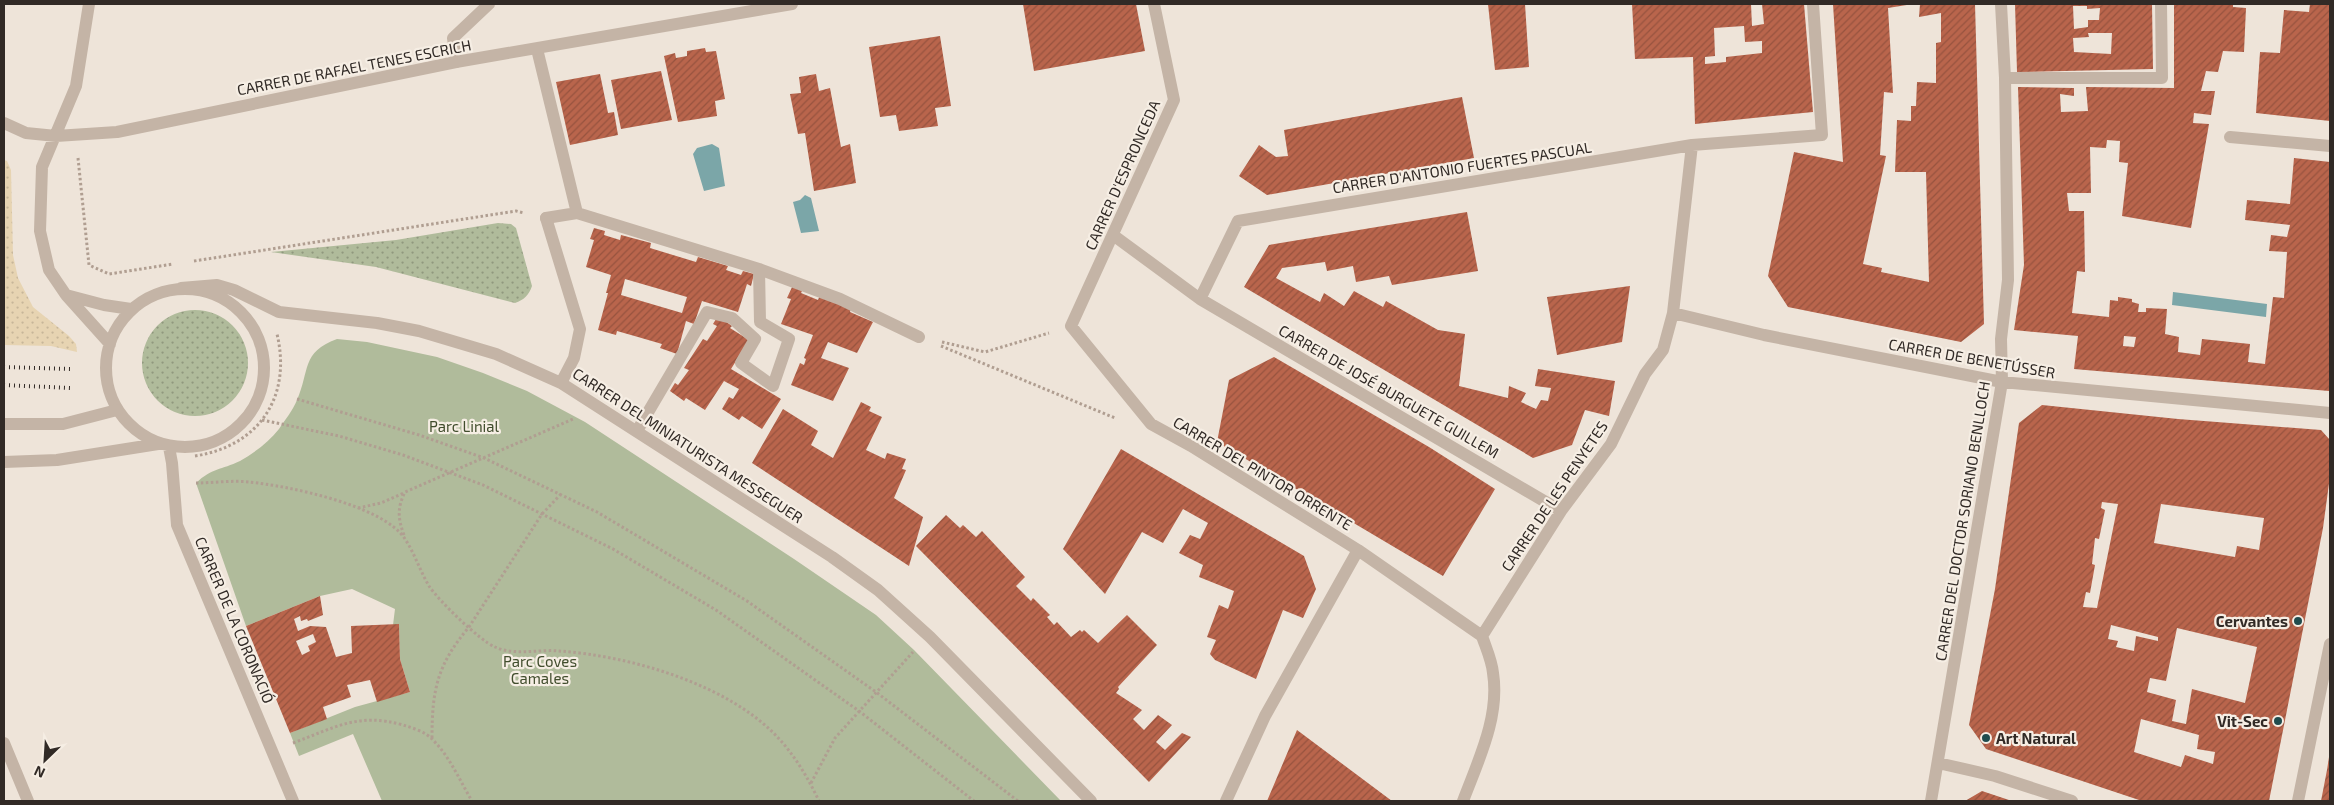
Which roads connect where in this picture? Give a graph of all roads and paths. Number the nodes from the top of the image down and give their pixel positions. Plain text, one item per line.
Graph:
1 (89, 4) edge
2 (489, 4) edge
3 (792, 4) edge
4 (1154, 4) edge
5 (1813, 4) edge
6 (2000, 4) edge
7 (2161, 4) edge
8 (538, 49) junction
9 (456, 62) junction
10 (2005, 78) junction
11 (4, 123) edge
12 (85, 134) junction
13 (56, 136) junction
14 (2230, 137) dead end
15 (1692, 145) junction
16 (2330, 146) edge
17 (576, 213) junction
18 (546, 218) junction
19 (1113, 235) junction
20 (186, 262) dead end
21 (177, 263) dead end
22 (759, 269) junction
23 (181, 288) junction
24 (66, 295) junction
25 (1200, 299) junction
26 (266, 307) junction
27 (131, 309) junction
28 (1673, 313) junction
29 (1071, 326) junction
30 (919, 336) junction
31 (110, 344) junction
32 (2002, 382) junction
33 (561, 383) junction
34 (298, 400) dead end
35 (117, 410) junction
36 (2330, 413) edge
37 (576, 418) dead end
38 (262, 420) junction
39 (4, 424) edge
40 (1151, 424) junction
41 (638, 431) junction
42 (163, 445) junction
43 (484, 458) junction
44 (4, 462) edge
45 (450, 472) junction
46 (196, 483) dead end
47 (405, 492) junction
48 (561, 494) junction
49 (357, 508) junction
50 (1561, 511) junction
51 (542, 514) junction
52 (404, 537) junction
53 (1358, 550) junction
54 (469, 627) junction
55 (1482, 636) junction
56 (2330, 644) edge
57 (914, 650) dead end
58 (876, 692) junction
59 (859, 711) junction
60 (432, 738) junction
61 (4, 743) edge
62 (272, 751) junction
63 (1938, 763) junction
64 (811, 784) junction
65 (28, 801) edge
66 (293, 801) edge
67 (472, 801) edge
68 (819, 801) edge
69 (974, 801) edge
70 (1018, 801) edge
71 (1091, 801) edge
72 (1226, 801) edge
73 (1463, 801) edge
74 (1931, 801) edge
75 (2072, 801) edge
76 (2298, 801) edge

1 - 13 street
2 - 9 street
3 - 8 street, CARRER DE RAFAEL TENES ESCRICH
4 - 19 street, CARRER D'ESPRONCEDA
5 - 15 street
6 - 10 street, CARRER DEL DOCTOR SORIANO BENLLOCH
7 - 10 street
8 - 9 street, CARRER DE RAFAEL TENES ESCRICH
8 - 17 street
9 - 12 street, CARRER DE RAFAEL TENES ESCRICH
10 - 32 street, CARRER DEL DOCTOR SORIANO BENLLOCH
11 - 13 street, CARRER DE RAFAEL TENES ESCRICH
12 - 13 street, CARRER DE RAFAEL TENES ESCRICH
12 - 21 path
13 - 24 street
14 - 16 street
15 - 25 street, CARRER D'ANTONIO FUERTES PASCUAL
15 - 28 street, CARRER DE LES PENYETES
17 - 18 street
17 - 22 street
18 - 20 path
18 - 33 street
19 - 25 street, CARRER DE JOSÉ BURGUETE GUILLEM
19 - 29 street, CARRER D'ESPRONCEDA
22 - 30 street
22 - 41 street
23 - 26 street, CARRER DEL MINIATURISTA MESSEGUER
23 - 27 street
23 - 42 street
24 - 27 street
24 - 31 street
25 - 50 street, CARRER DE JOSÉ BURGUETE GUILLEM
26 - 33 street, CARRER DEL MINIATURISTA MESSEGUER
26 - 38 path
27 - 31 street
28 - 32 street, CARRER DE BENETÚSSER
28 - 50 street, CARRER DE LES PENYETES
29 - 30 path
29 - 40 street, CARRER DEL PINTOR ORRENTE
30 - 40 path, CARRER DEL PINTOR ORRENTE
31 - 35 street
32 - 36 street, CARRER DE BENETÚSSER
32 - 63 street, CARRER DEL DOCTOR SORIANO BENLLOCH
33 - 41 street, CARRER DEL MINIATURISTA MESSEGUER
34 - 43 path
35 - 39 street
35 - 42 street
37 - 43 path
38 - 42 path
38 - 45 path
40 - 53 street, CARRER DEL PINTOR ORRENTE
41 - 71 street, CARRER DEL MINIATURISTA MESSEGUER
42 - 44 street
42 - 62 street, CARRER DE LA CORONACIÓ
43 - 45 path
43 - 48 path
45 - 47 path
45 - 51 path
46 - 49 path
47 - 49 path
47 - 52 path
48 - 51 path
48 - 58 path
49 - 52 path
50 - 55 street, CARRER DE LES PENYETES
51 - 54 path
51 - 59 path
52 - 54 path
53 - 55 street
53 - 72 street
54 - 60 path
54 - 64 path
55 - 73 street
56 - 76 street
57 - 58 path
58 - 59 path
58 - 70 path
59 - 64 path
59 - 69 path
60 - 62 path
60 - 67 path
61 - 65 street
62 - 66 street, CARRER DE LA CORONACIÓ
63 - 74 street, CARRER DEL DOCTOR SORIANO BENLLOCH
63 - 75 street
64 - 68 path

